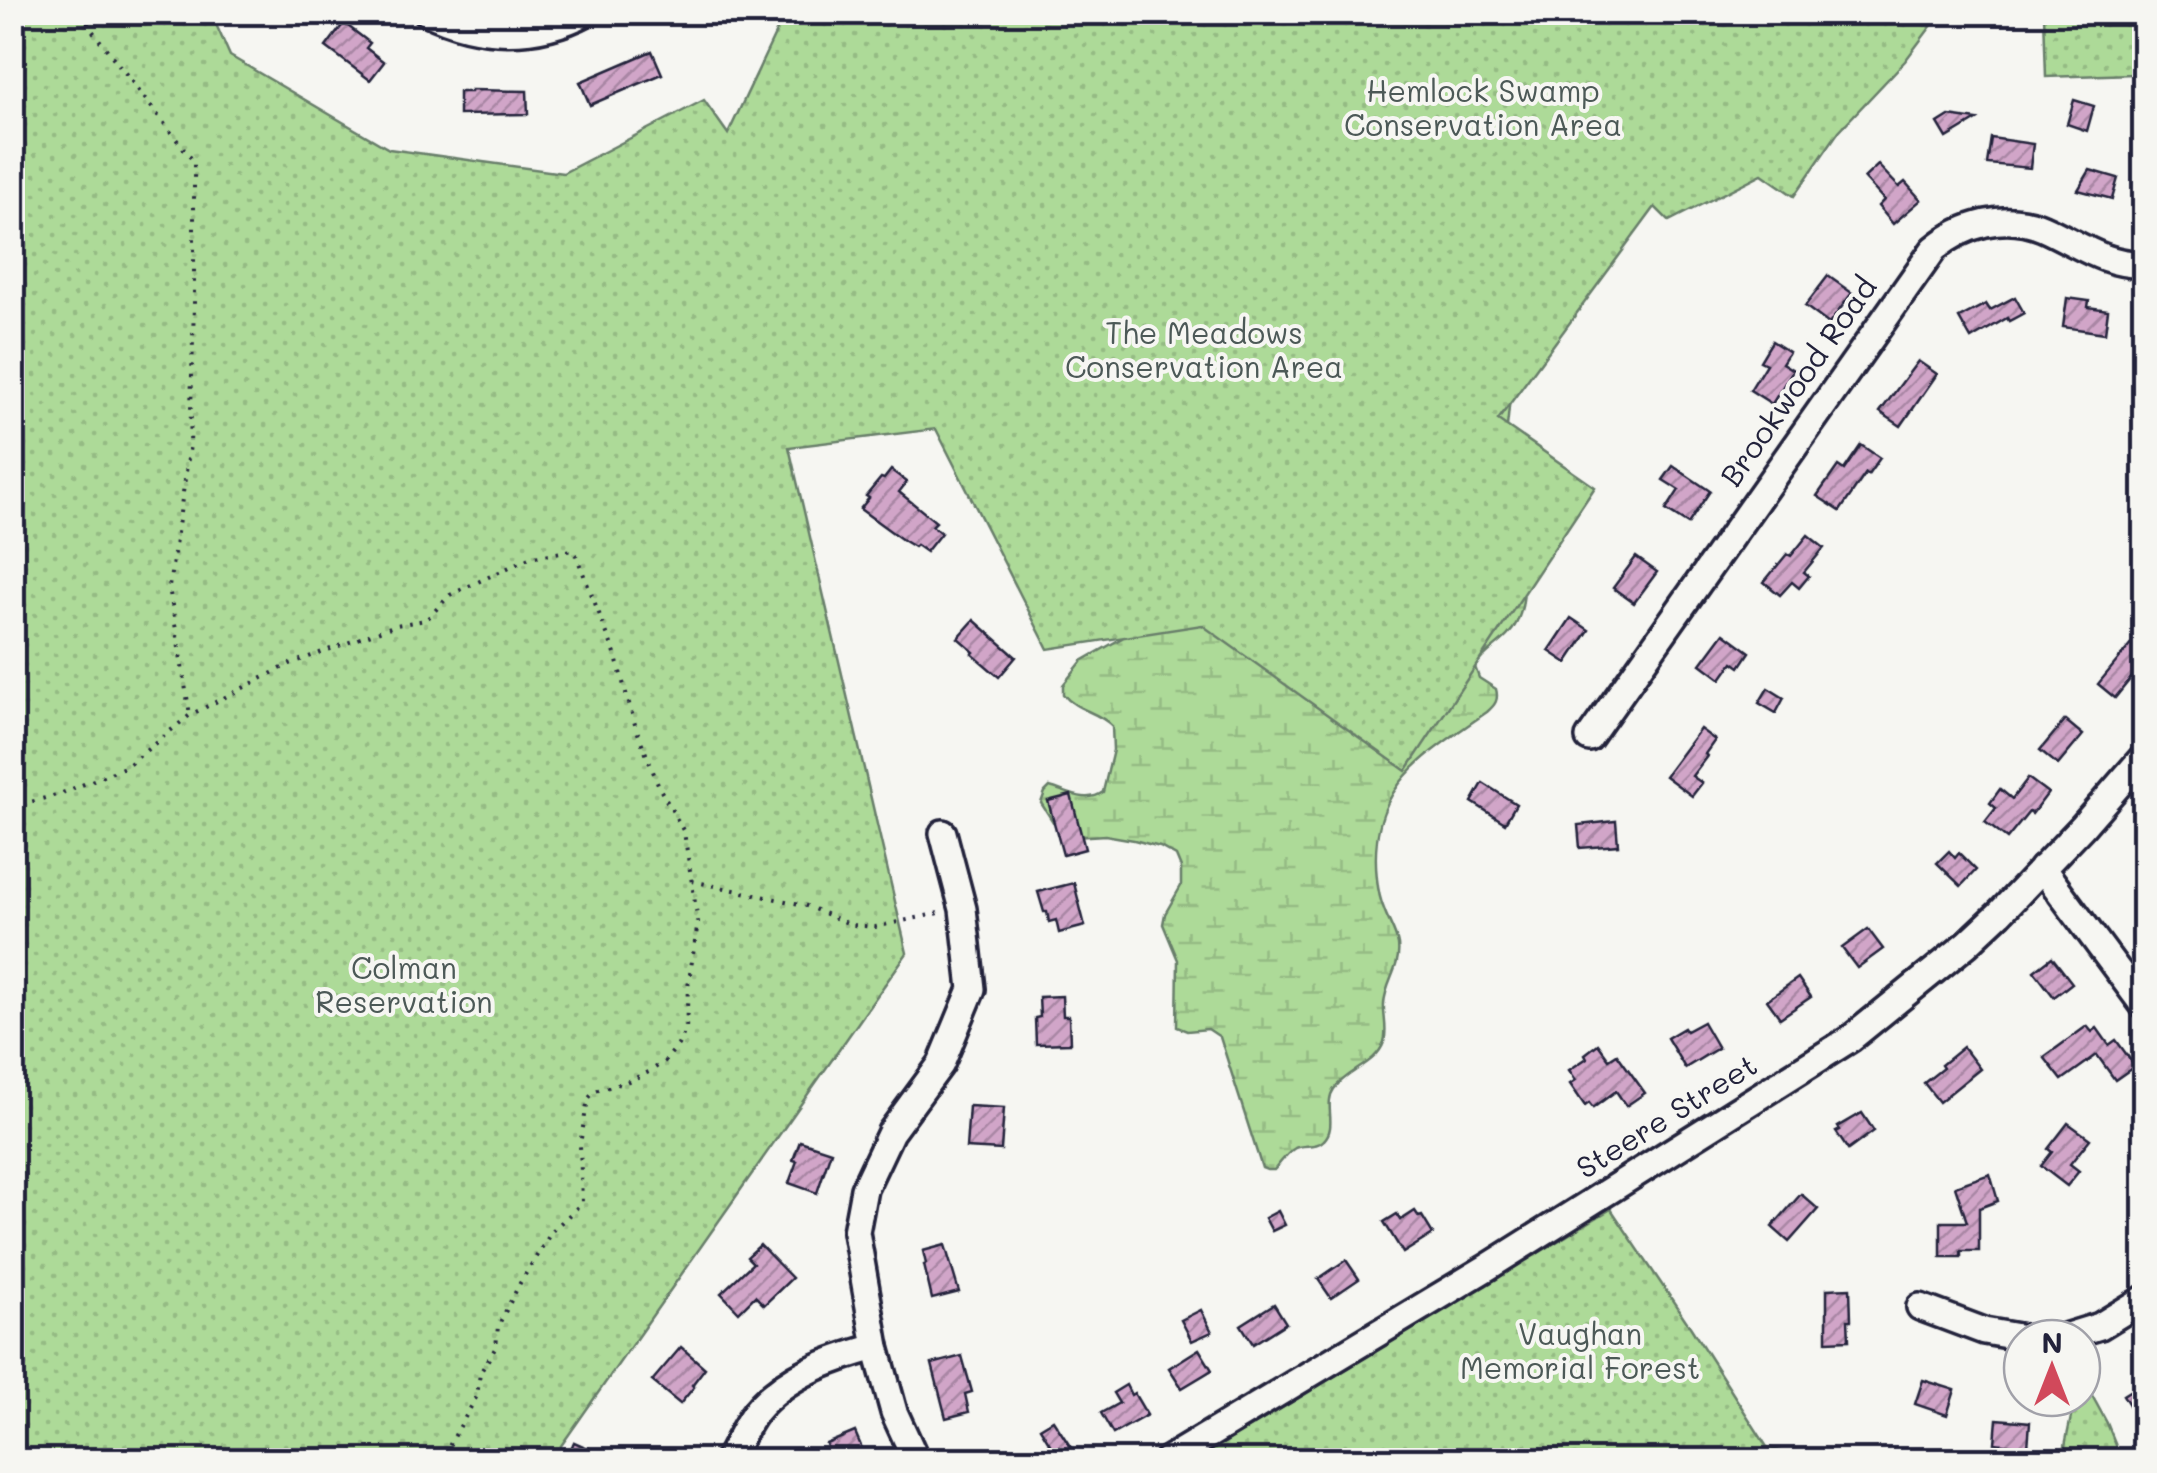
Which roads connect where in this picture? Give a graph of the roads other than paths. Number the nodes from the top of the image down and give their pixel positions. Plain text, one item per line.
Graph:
1 (427, 12) edge
2 (587, 12) edge
3 (2144, 264) edge
4 (1589, 738) dead end
5 (2144, 756) edge
6 (943, 833) dead end
7 (2042, 868) junction
8 (2144, 1006) edge
9 (2144, 1299) edge
10 (1920, 1307) dead end
11 (2102, 1325) edge
12 (2002, 1334) edge
13 (876, 1347) junction
14 (728, 1460) edge
15 (916, 1460) edge
16 (1167, 1460) edge

1 - 2 street
3 - 4 street, Brookwood Road
5 - 7 street, Steere Street
6 - 13 street
7 - 8 street
7 - 16 street, Steere Street
9 - 11 street
10 - 12 street
13 - 14 street
13 - 15 street

